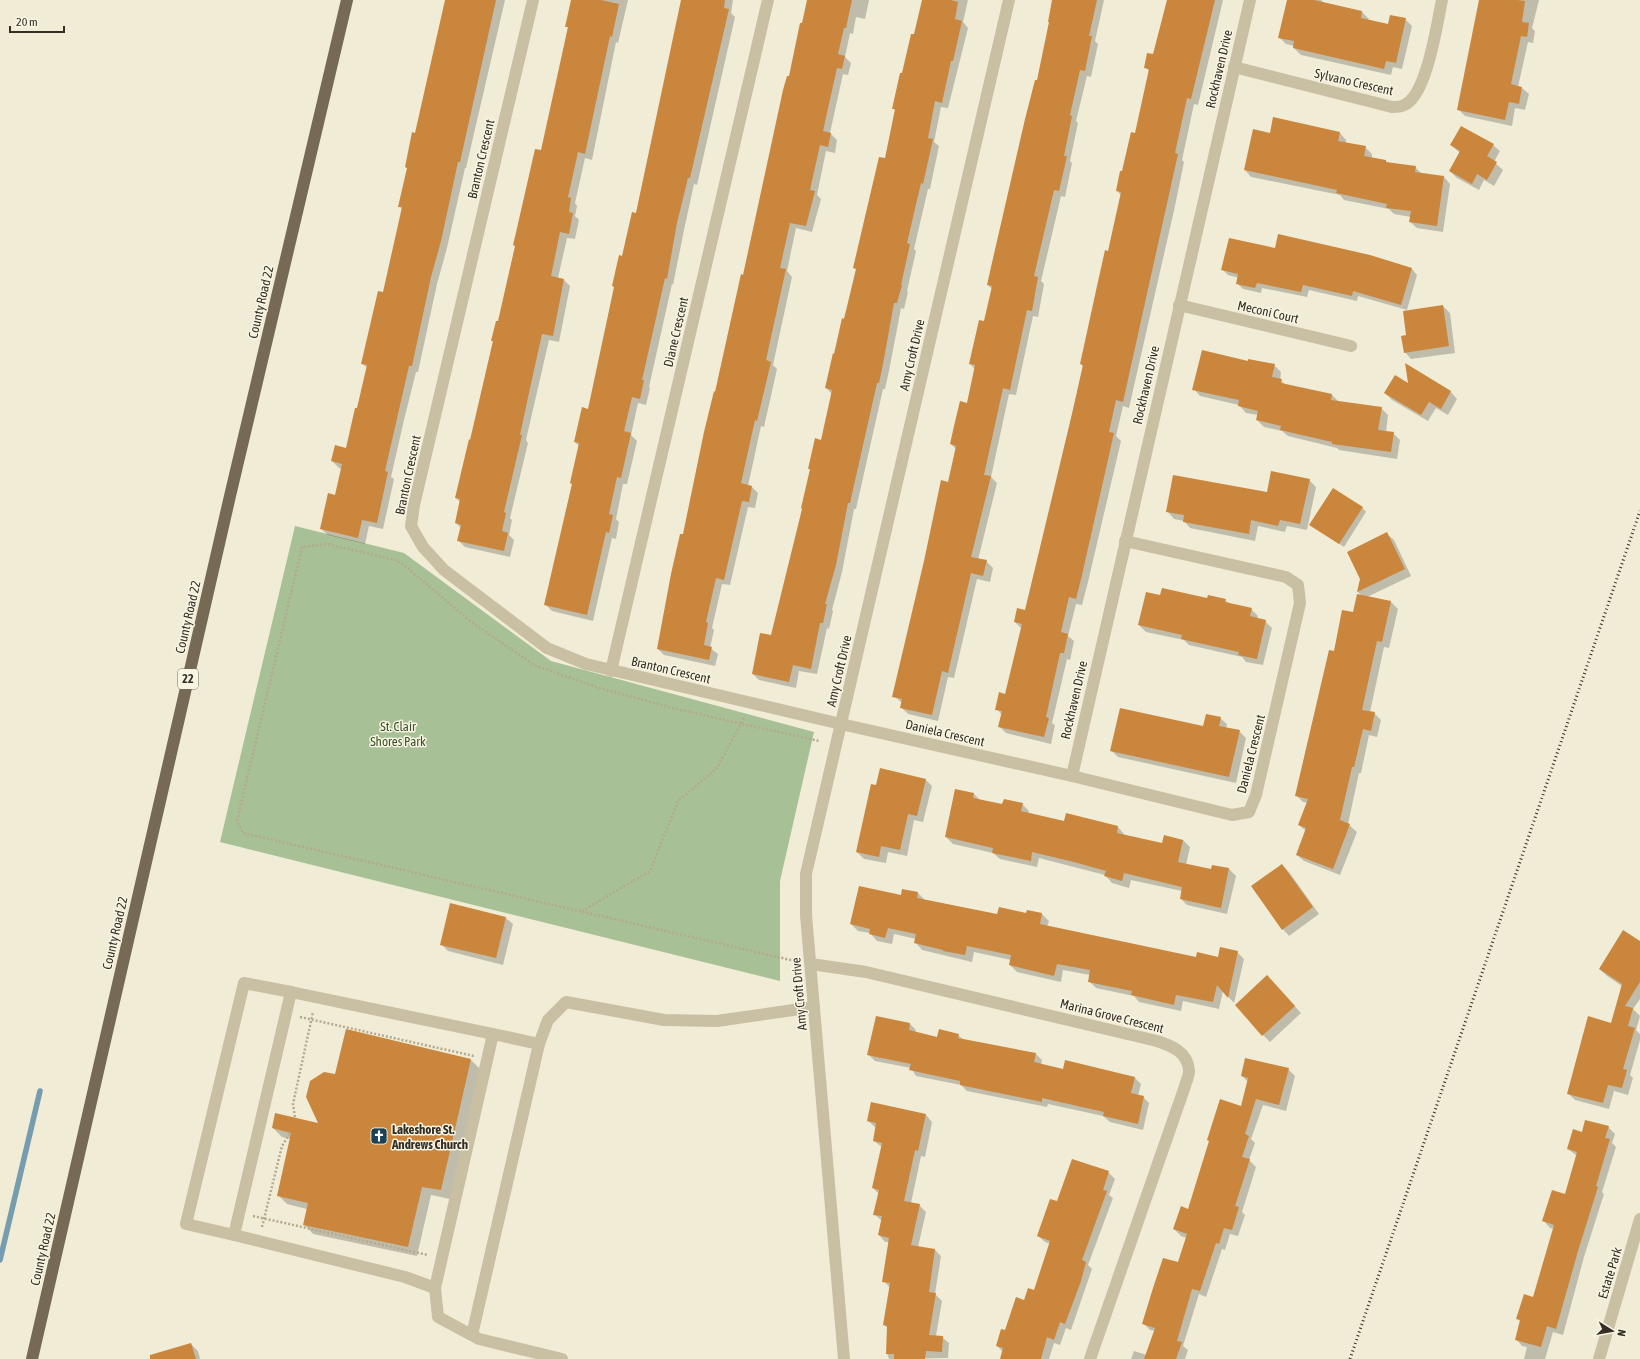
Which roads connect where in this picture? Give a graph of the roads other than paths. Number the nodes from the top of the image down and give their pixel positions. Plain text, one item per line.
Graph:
1 (347, 0) edge
2 (533, 0) edge
3 (768, 0) edge
4 (1009, 0) edge
5 (1250, 0) edge
6 (1442, 0) edge
7 (1234, 67) junction
8 (1179, 305) junction
9 (1351, 346) dead end
10 (1125, 541) junction
11 (611, 671) junction
12 (841, 724) junction
13 (1072, 776) junction
14 (811, 964) junction
15 (290, 992) junction
16 (814, 1007) junction
17 (492, 1034) junction
18 (539, 1044) junction
19 (1640, 1219) edge
20 (234, 1235) junction
21 (1638, 1236) edge
22 (435, 1288) junction
23 (472, 1336) junction
24 (32, 1359) edge
25 (562, 1359) edge
26 (844, 1359) edge
27 (1090, 1359) edge
28 (1599, 1359) edge

1 - 24 main road, County Road 22 / 22
2 - 11 street, Branton Crescent
3 - 11 street, Diane Crescent
4 - 12 street, Amy Croft Drive
5 - 7 street, Rockhaven Drive
6 - 7 street, Sylvano Crescent
7 - 8 street, Rockhaven Drive
8 - 9 street, Meconi Court
8 - 10 street, Rockhaven Drive
10 - 13 street, Rockhaven Drive
10 - 13 street, Daniela Crescent
11 - 12 street, Branton Crescent
12 - 13 street, Daniela Crescent
12 - 14 street, Amy Croft Drive
14 - 16 street, Amy Croft Drive
14 - 27 street, Marina Grove Crescent
15 - 17 street
15 - 20 street
15 - 20 street
16 - 18 street
16 - 26 street, Amy Croft Drive
17 - 18 street
17 - 22 street
18 - 23 street
19 - 21 street, Estate Park
20 - 22 street
21 - 28 street, Estate Park
22 - 23 street
23 - 25 street

